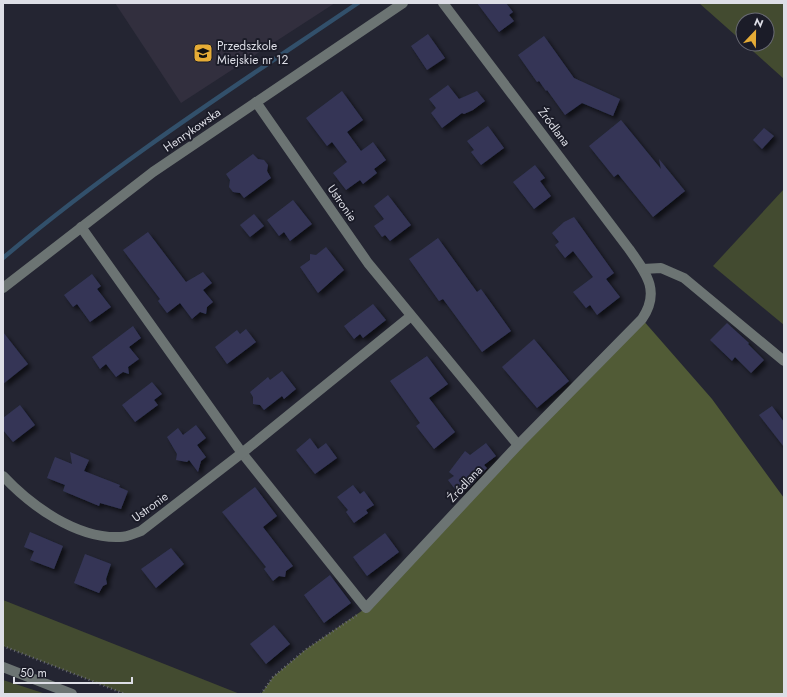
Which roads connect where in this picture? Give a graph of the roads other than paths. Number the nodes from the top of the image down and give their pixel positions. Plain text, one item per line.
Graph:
1 (402, 3) edge
2 (443, 3) edge
3 (256, 102) junction
4 (81, 227) junction
5 (642, 269) junction
6 (3, 288) edge
7 (412, 316) junction
8 (784, 361) edge
9 (518, 445) junction
10 (242, 453) junction
11 (3, 476) edge
12 (3, 667) edge
13 (72, 694) edge

1 - 3 street, Henrykowska
2 - 5 street, Źródlana
3 - 4 street, Henrykowska
3 - 7 street, Ustronie
4 - 6 street, Henrykowska
4 - 10 street
5 - 8 street
5 - 9 street, Źródlana
7 - 9 street, Ustronie
7 - 10 street, Ustronie
9 - 10 street, Źródlana
10 - 11 street, Ustronie
12 - 13 street

